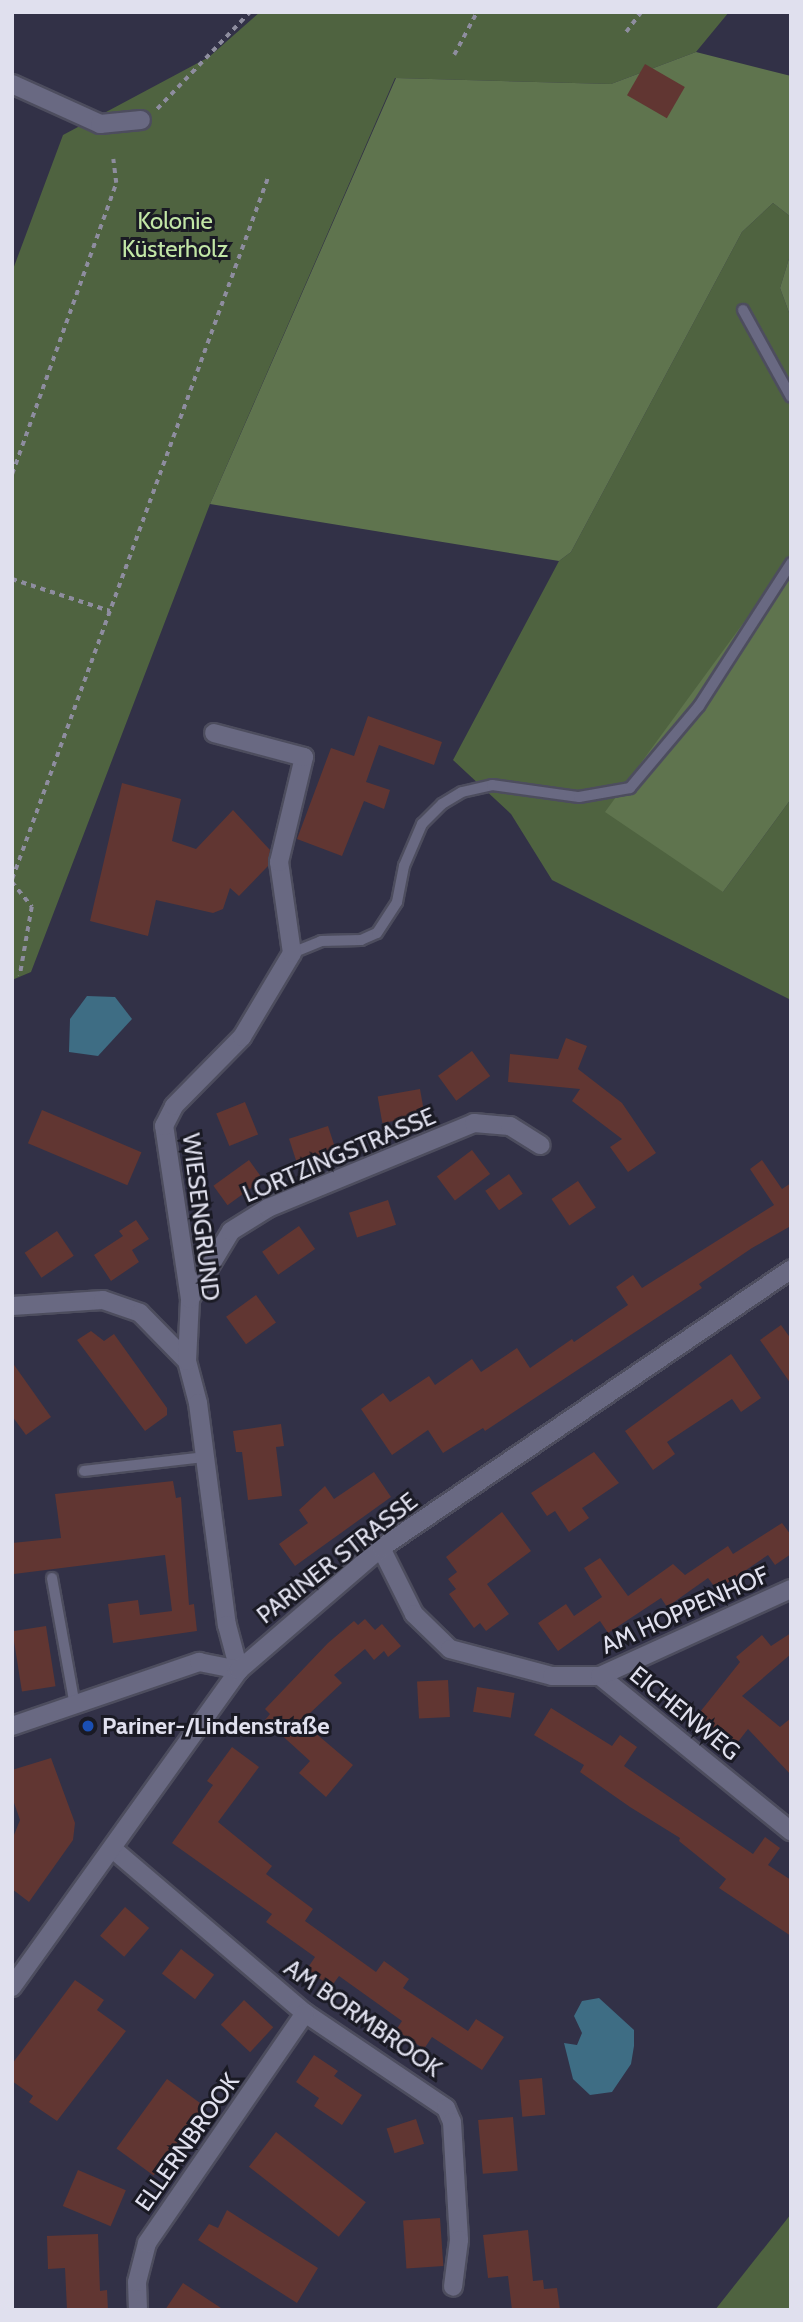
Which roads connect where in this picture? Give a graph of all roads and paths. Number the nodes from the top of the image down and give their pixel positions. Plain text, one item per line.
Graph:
1 (250, 12) edge
2 (477, 12) edge
3 (641, 12) edge
4 (626, 32) dead end
5 (454, 55) dead end
6 (12, 84) edge
7 (141, 120) joint
8 (113, 159) dead end
9 (268, 177) dead end
10 (743, 310) dead end
11 (791, 397) edge
12 (12, 474) edge
13 (791, 563) edge
14 (12, 579) edge
15 (110, 611) junction
16 (214, 733) dead end
17 (12, 881) edge
18 (292, 953) junction
19 (20, 976) dead end
20 (540, 1145) dead end
21 (791, 1269) edge
22 (190, 1299) junction
23 (12, 1306) edge
24 (187, 1361) junction
25 (205, 1457) junction
26 (84, 1471) dead end
27 (381, 1548) junction
28 (52, 1578) dead end
29 (791, 1589) edge
30 (239, 1670) junction
31 (600, 1676) junction
32 (75, 1706) junction
33 (12, 1726) edge
34 (791, 1831) edge
35 (114, 1850) junction
36 (12, 1987) edge
37 (305, 2013) junction
38 (453, 2287) dead end
39 (138, 2310) edge

1 - 7 path
2 - 5 path
3 - 4 path
6 - 7 street
8 - 12 path
9 - 15 path
10 - 11 lane
13 - 18 lane
14 - 15 path
15 - 17 path
16 - 18 street
17 - 19 path
18 - 22 street, WIESENGRUND
20 - 22 street, LORTZINGSTRASSE
21 - 27 street, PARINER STRASSE
22 - 24 street, WIESENGRUND
23 - 24 street
24 - 25 street, WIESENGRUND
25 - 26 lane
25 - 30 street, WIESENGRUND
27 - 30 street, PARINER STRASSE
27 - 31 street, EICHENWEG
28 - 32 lane
29 - 31 street, AM HOPPENHOF
30 - 32 street
30 - 35 street, PARINER STRASSE
31 - 34 street, EICHENWEG
32 - 33 street
35 - 36 street, PARINER STRASSE
35 - 37 street, AM BORMBROOK
37 - 38 street, AM BORMBROOK
37 - 39 street, ELLERNBROOK

